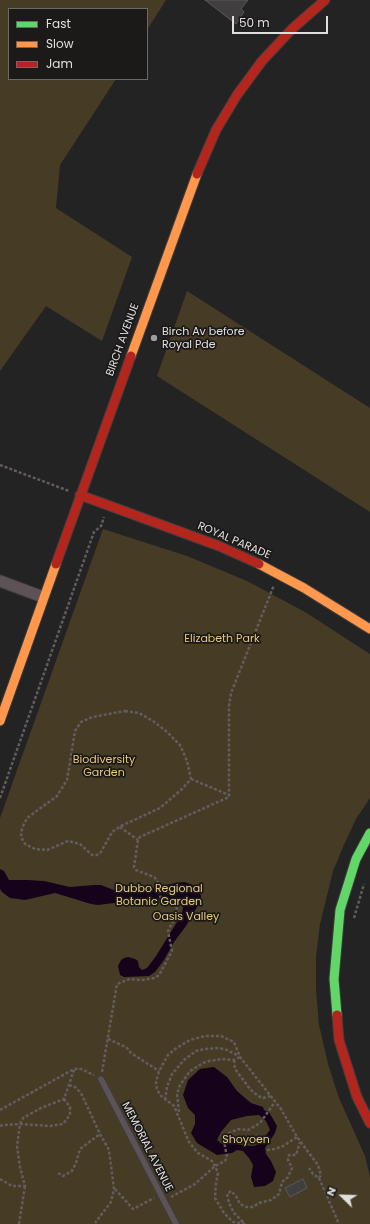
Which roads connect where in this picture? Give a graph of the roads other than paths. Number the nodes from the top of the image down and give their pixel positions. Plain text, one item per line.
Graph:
1 (325, 0) edge
2 (80, 495) junction
3 (0, 581) edge
4 (43, 597) junction
5 (370, 629) edge
6 (0, 721) edge
7 (370, 832) edge
8 (101, 1079) road end
9 (370, 1123) edge
10 (176, 1224) edge

1 - 2 street, BIRCH AVENUE
2 - 4 street, BIRCH AVENUE
2 - 5 street, ROYAL PARADE
3 - 4 street
4 - 6 street, BIRCH AVENUE
7 - 9 street
8 - 10 lane, MEMORIAL AVENUE

